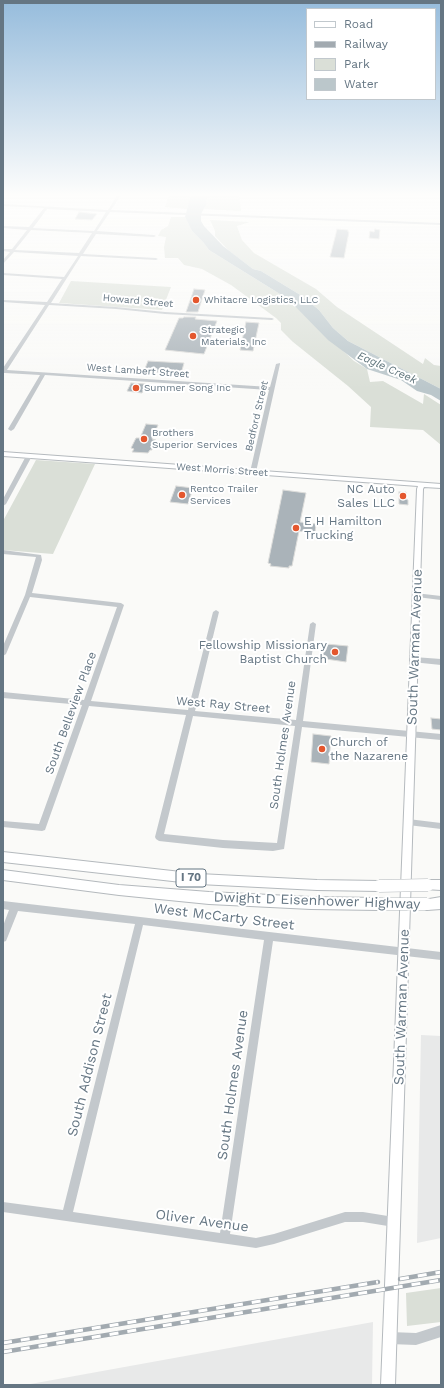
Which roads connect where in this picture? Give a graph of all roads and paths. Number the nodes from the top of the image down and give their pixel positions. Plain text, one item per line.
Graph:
1 (77, 259) edge
2 (152, 259) edge
3 (156, 259) dead end
4 (3, 274) edge
5 (64, 278) junction
6 (3, 301) edge
7 (48, 304) junction
8 (272, 319) dead end
9 (278, 364) dead end
10 (3, 371) edge
11 (44, 374) junction
12 (272, 390) junction
13 (11, 429) dead end
14 (3, 454) edge
15 (29, 456) junction
16 (253, 472) junction
17 (422, 485) junction
18 (441, 486) edge
19 (3, 504) edge
20 (3, 552) edge
21 (28, 595) junction
22 (416, 595) junction
23 (441, 598) edge
24 (216, 612) dead end
25 (313, 624) dead end
26 (3, 654) edge
27 (414, 660) junction
28 (441, 662) edge
29 (3, 696) edge
30 (87, 704) junction
31 (191, 714) junction
32 (299, 724) junction
33 (411, 734) junction
34 (441, 737) edge
35 (408, 822) junction
36 (3, 824) edge
37 (441, 826) edge
38 (3, 857) edge
39 (3, 875) edge
40 (441, 885) edge
41 (441, 904) edge
42 (3, 905) edge
43 (14, 906) junction
44 (140, 921) junction
45 (269, 936) junction
46 (3, 938) edge
47 (403, 952) junction
48 (441, 956) edge
49 (3, 1207) edge
50 (67, 1216) junction
51 (394, 1222) junction
52 (224, 1239) junction
53 (441, 1332) edge
54 (390, 1338) junction
55 (388, 1385) edge

1 - 5 street
2 - 3 street
4 - 5 street
5 - 7 street
6 - 7 street, Howard Street
7 - 8 street, Howard Street
7 - 10 street
9 - 12 street, Bedford Street
10 - 11 street, West Lambert Street
11 - 12 street, West Lambert Street
11 - 13 street
12 - 16 street, Bedford Street
14 - 15 main road, West Morris Street
15 - 16 main road, West Morris Street
15 - 19 street
16 - 17 main road, West Morris Street
17 - 18 main road, West Morris Street
17 - 22 main road, South Warman Avenue
20 - 21 street
21 - 26 street
21 - 30 street, South Belleview Place
22 - 23 street
22 - 27 main road, South Warman Avenue
24 - 31 street
25 - 32 street, South Holmes Avenue
27 - 28 street
27 - 33 main road, South Warman Avenue
29 - 30 street, West Ray Street
30 - 31 street, West Ray Street
30 - 36 street, South Belleview Place
31 - 32 street, West Ray Street
31 - 32 street, South Holmes Avenue
32 - 33 street, West Ray Street
33 - 34 street, West Ray Street
33 - 35 main road, South Warman Avenue
35 - 37 street
35 - 47 main road, South Warman Avenue
38 - 40 highway, Dwight D Eisenhower Highway / I 70, bridge
39 - 41 highway, Dwight D Eisenhower Highway / I 70, bridge
42 - 43 street, West McCarty Street
43 - 44 street, West McCarty Street
43 - 46 street
44 - 45 street, West McCarty Street
44 - 50 street, South Addison Street
45 - 47 street, West McCarty Street
45 - 52 street, South Holmes Avenue
47 - 48 street, West McCarty Street
47 - 51 main road, South Warman Avenue
49 - 50 street, Oliver Avenue
50 - 52 street, Oliver Avenue
51 - 52 street, Oliver Avenue
51 - 54 main road, South Warman Avenue
53 - 54 street
54 - 55 main road, South Warman Avenue

